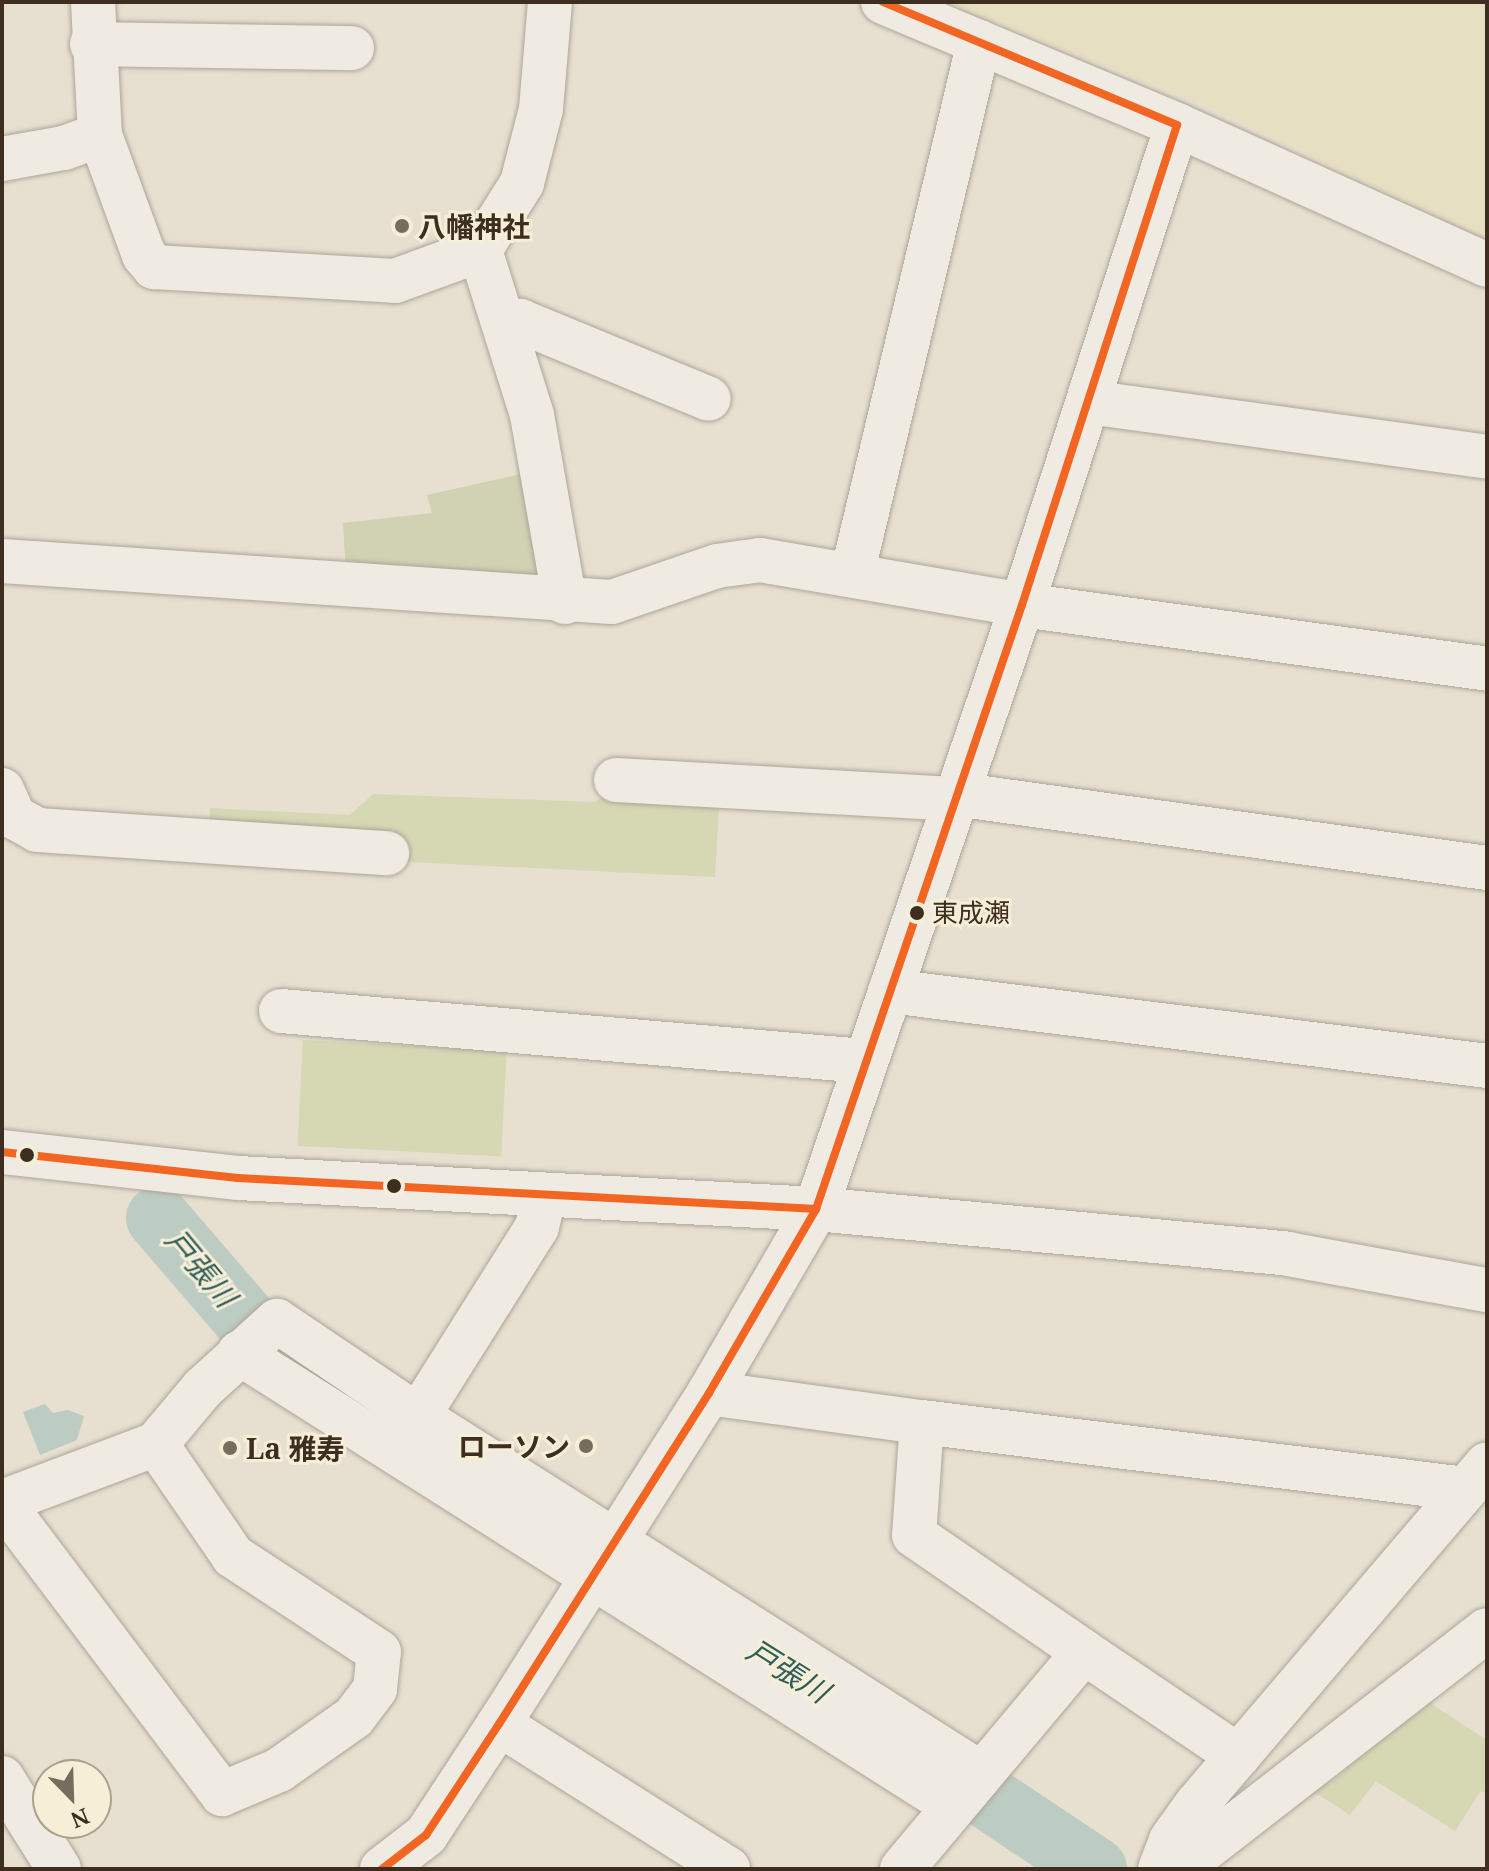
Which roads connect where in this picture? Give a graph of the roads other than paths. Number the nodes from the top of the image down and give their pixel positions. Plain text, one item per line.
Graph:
1 (550, 2) edge
2 (883, 2) edge
3 (92, 23) edge
4 (979, 42) junction
5 (342, 59) dead end
6 (1177, 125) junction
7 (100, 135) junction
8 (2, 159) edge
9 (480, 250) junction
10 (1487, 265) edge
11 (506, 325) junction
12 (709, 399) dead end
13 (1088, 402) junction
14 (1487, 457) edge
15 (2, 561) edge
16 (852, 575) junction
17 (565, 602) junction
18 (1022, 605) junction
19 (1487, 669) edge
20 (616, 780) dead end
21 (2, 790) edge
22 (954, 796) junction
23 (387, 853) dead end
24 (1487, 868) edge
25 (890, 991) junction
26 (281, 1011) dead end
27 (864, 1061) junction
28 (1487, 1066) edge
29 (2, 1152) edge
30 (544, 1197) junction
31 (816, 1209) junction
32 (1487, 1290) edge
33 (239, 1353) junction
34 (709, 1393) junction
35 (418, 1416) junction
36 (922, 1422) junction
37 (156, 1444) junction
38 (1476, 1476) edge
39 (2, 1502) edge
40 (601, 1559) junction
41 (1487, 1630) edge
42 (1084, 1652) junction
43 (499, 1724) junction
44 (1238, 1756) junction
45 (2, 1778) edge
46 (963, 1794) junction
47 (59, 1869) edge
48 (382, 1869) edge
49 (728, 1869) edge
50 (902, 1869) edge
51 (1160, 1869) edge
52 (1172, 1869) edge

1 - 9 street
2 - 4 street
3 - 5 street
3 - 7 street
4 - 6 street
4 - 16 street
6 - 10 street
6 - 13 street
7 - 8 street
7 - 9 street
9 - 11 street
11 - 12 street
11 - 17 street
13 - 14 street
13 - 18 street
15 - 17 street
16 - 17 street
16 - 18 street
18 - 19 street
18 - 22 street
20 - 22 street
21 - 23 street
22 - 24 street
22 - 25 street
25 - 27 street
25 - 28 street
26 - 27 street
27 - 31 street
29 - 30 street
30 - 31 street
30 - 35 street
31 - 32 street
31 - 34 street
33 - 35 street
33 - 37 street
33 - 40 street
34 - 36 street
34 - 40 street
35 - 40 street
36 - 38 street
36 - 42 street
37 - 39 street
37 - 39 street
38 - 44 street
40 - 43 street
40 - 46 street
41 - 52 street
42 - 44 street
42 - 46 street
43 - 48 street
43 - 49 street
44 - 51 street
45 - 47 street
46 - 50 street

